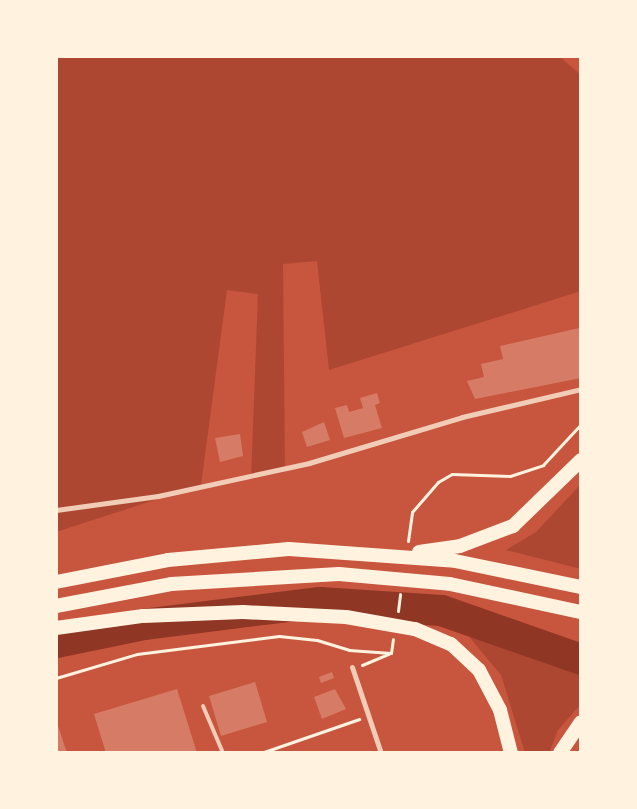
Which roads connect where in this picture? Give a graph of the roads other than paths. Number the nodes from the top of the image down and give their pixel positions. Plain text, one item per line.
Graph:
1 (581, 389) edge
2 (581, 460) edge
3 (56, 510) edge
4 (405, 550) junction
5 (56, 582) edge
6 (581, 587) edge
7 (56, 606) edge
8 (581, 612) edge
9 (56, 628) edge
10 (352, 667) road end
11 (203, 706) dead end
12 (581, 722) edge
13 (223, 753) edge
14 (380, 753) edge
15 (512, 753) edge
16 (560, 753) edge

1 - 3 street
2 - 4 highway
4 - 5 highway
4 - 6 highway
7 - 8 highway
9 - 15 highway
10 - 14 street
11 - 13 lane
12 - 16 highway

